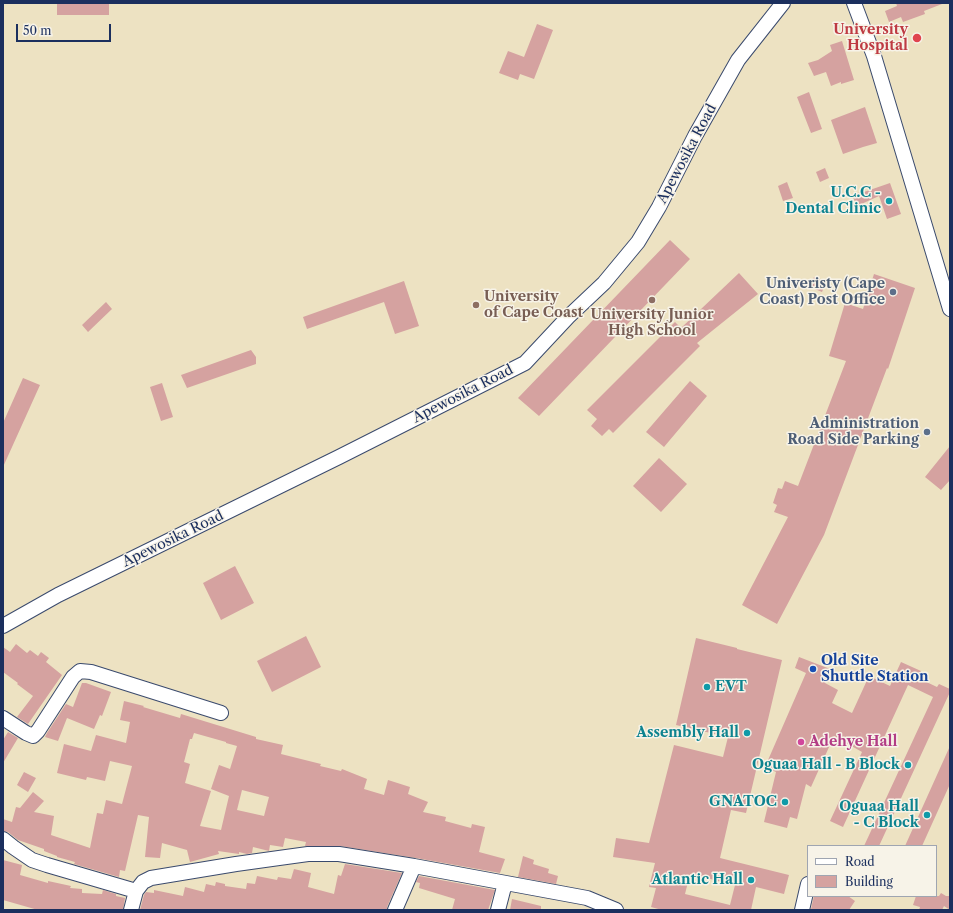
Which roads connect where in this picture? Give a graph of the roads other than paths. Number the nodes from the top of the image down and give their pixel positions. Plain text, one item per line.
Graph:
1 (783, 3) edge
2 (854, 3) edge
3 (950, 309) edge
4 (3, 626) edge
5 (221, 713) dead end
6 (3, 718) edge
7 (3, 839) edge
8 (414, 866) junction
9 (505, 883) junction
10 (807, 888) edge
11 (136, 891) junction
12 (131, 910) edge
13 (395, 910) edge
14 (498, 910) edge
15 (616, 910) edge
16 (802, 910) edge

1 - 4 street, Apewosika Road
2 - 3 street
5 - 6 street
7 - 11 street
8 - 9 street
8 - 11 street
8 - 13 street
9 - 14 street
9 - 15 street
10 - 16 street
11 - 12 street

